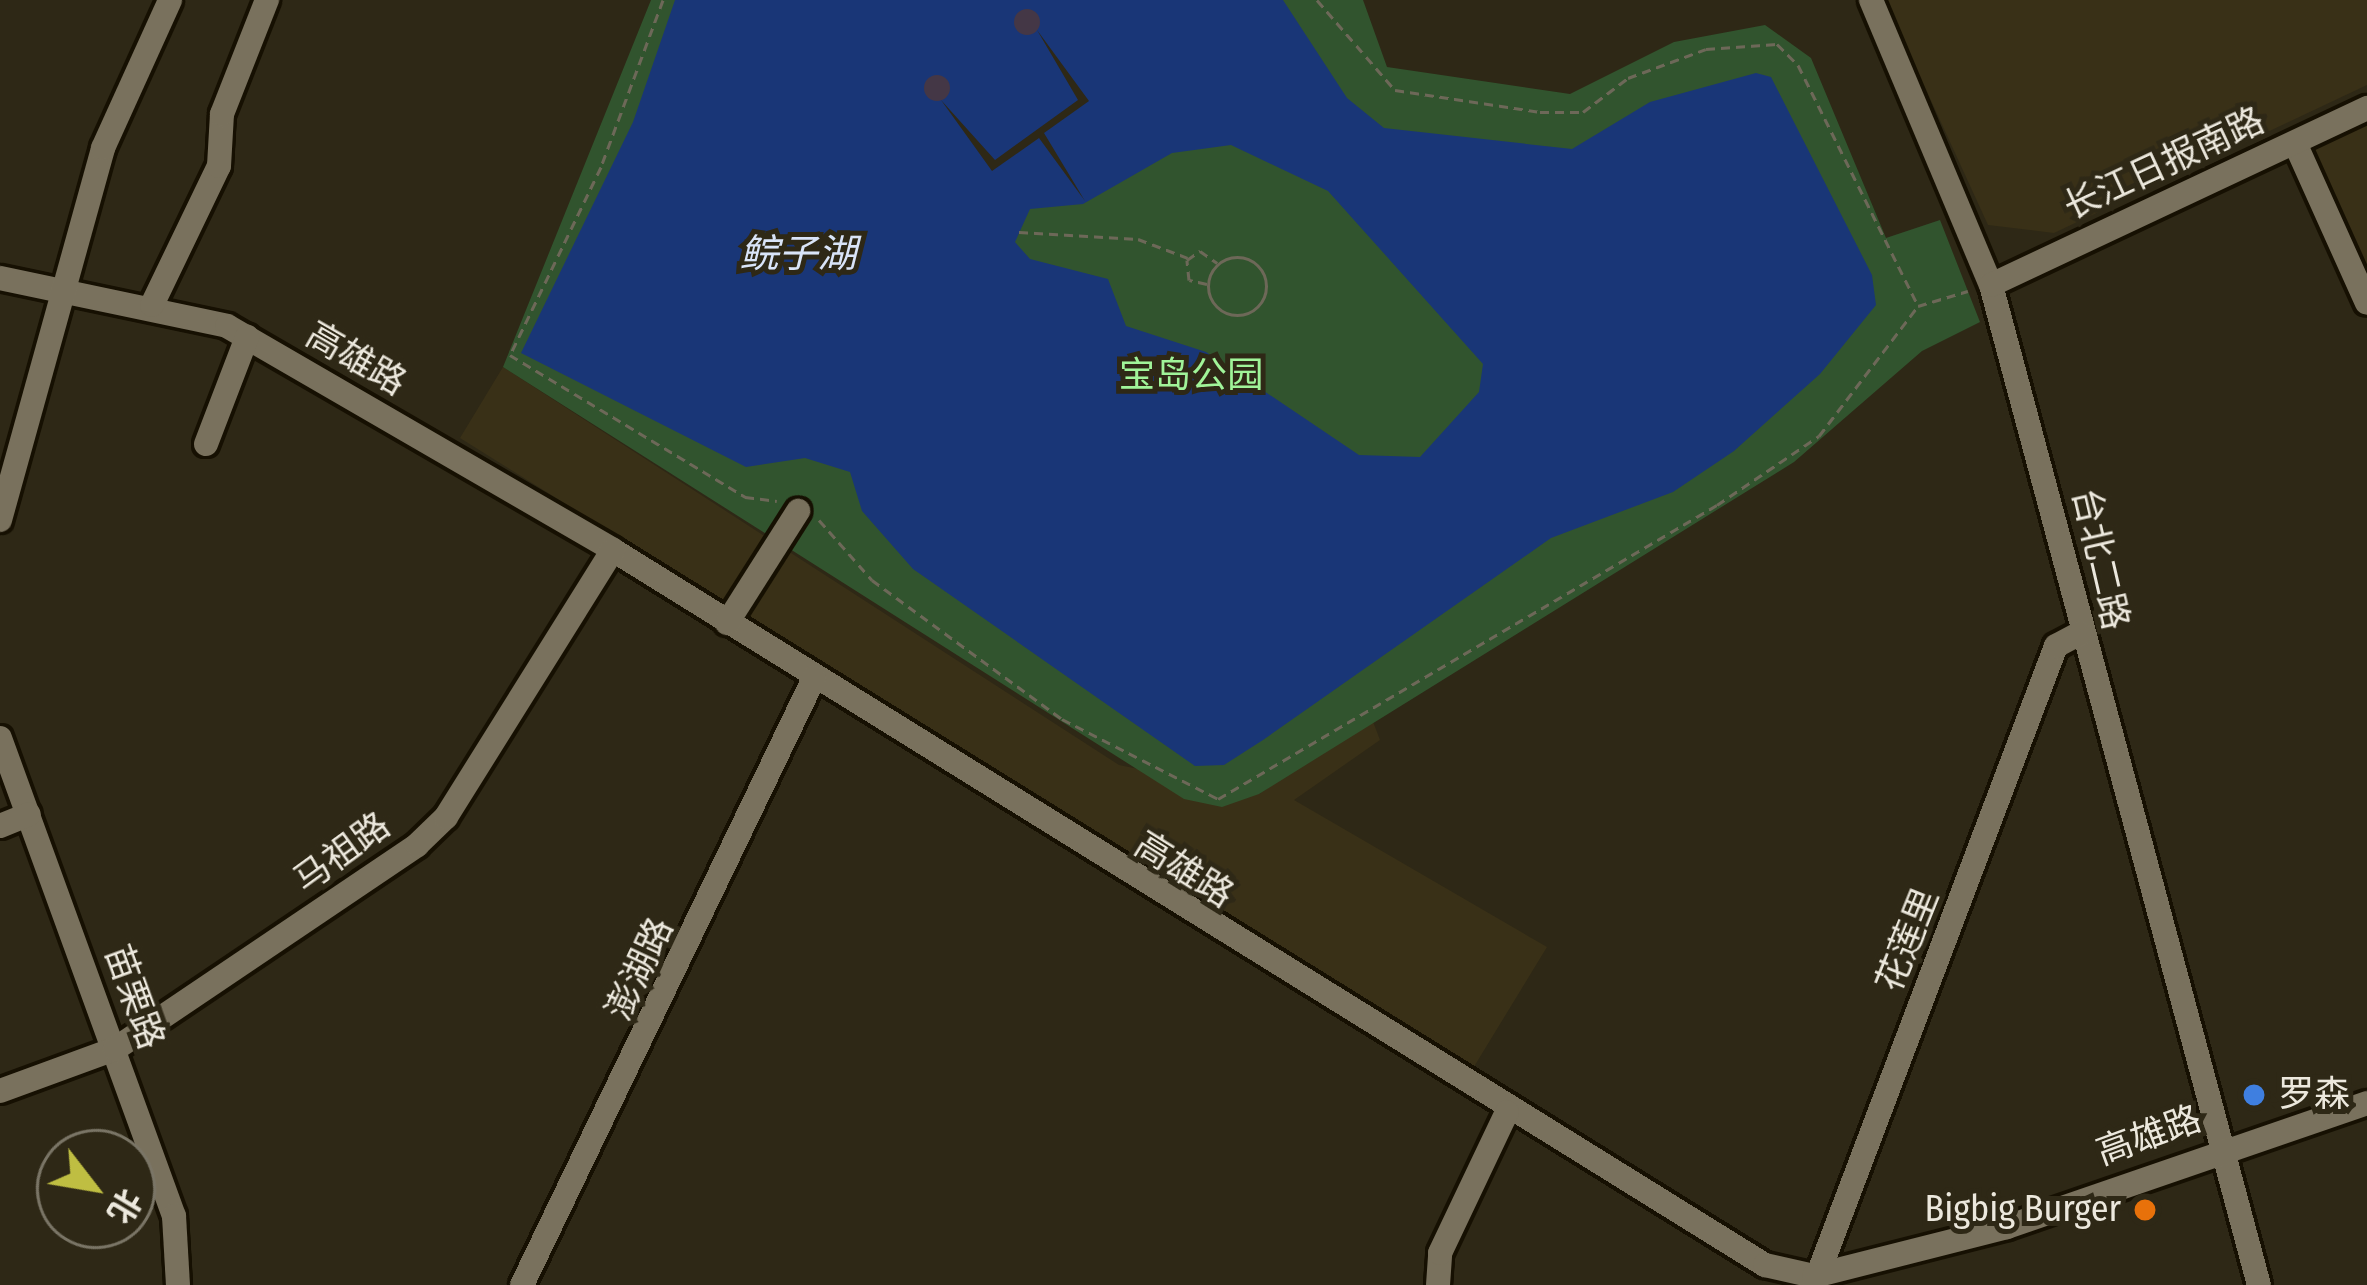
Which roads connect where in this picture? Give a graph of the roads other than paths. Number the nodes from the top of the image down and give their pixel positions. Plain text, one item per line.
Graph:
1 (170, 0) edge
2 (267, 0) edge
3 (1871, 0) edge
4 (2367, 108) edge
5 (2295, 142) junction
6 (0, 278) edge
7 (1991, 285) junction
8 (70, 287) junction
9 (2367, 303) edge
10 (152, 305) junction
11 (247, 337) junction
12 (206, 444) dead end
13 (798, 511) road end
14 (0, 520) edge
15 (613, 550) junction
16 (727, 623) junction
17 (2080, 633) junction
18 (814, 678) junction
19 (0, 738) edge
20 (28, 814) junction
21 (0, 826) edge
22 (115, 1049) junction
23 (0, 1091) edge
24 (2367, 1103) edge
25 (1507, 1112) junction
26 (2223, 1147) junction
27 (1814, 1280) edge
28 (178, 1285) edge
29 (522, 1285) edge
30 (1438, 1285) edge
31 (2260, 1285) edge

1 - 8 street
2 - 10 street
3 - 7 street, 台北二路
4 - 5 street, 长江日报南路
5 - 7 street, 长江日报南路
5 - 9 street
6 - 8 street, 高雄路
7 - 17 street, 台北二路
8 - 10 street, 高雄路
8 - 14 street
10 - 11 street, 高雄路
11 - 12 street
11 - 15 street, 高雄路
13 - 16 street
15 - 16 street, 高雄路
15 - 22 street, 马祖路
16 - 18 street, 高雄路
17 - 26 street, 台北二路
17 - 27 street, 花莲里
18 - 25 street, 高雄路
18 - 29 street, 澎湖路
19 - 20 street, 苗栗路
20 - 21 street
20 - 22 street, 苗栗路
22 - 23 street, 马祖路
22 - 28 street, 苗栗路
24 - 26 street, 高雄路
25 - 27 street, 高雄路
25 - 30 street
26 - 27 street, 高雄路
26 - 31 street, 台北二路

